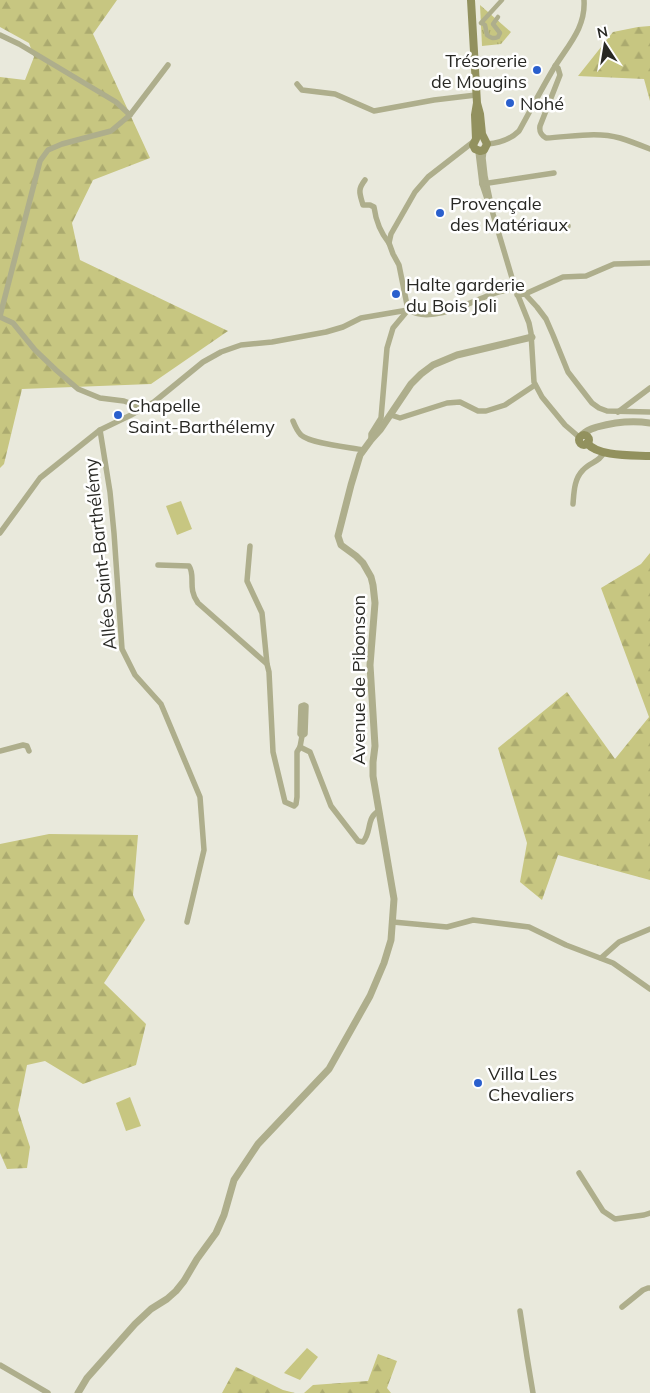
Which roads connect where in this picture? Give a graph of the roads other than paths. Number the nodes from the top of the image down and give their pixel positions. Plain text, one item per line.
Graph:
1 (471, 0) edge
2 (502, 0) edge
3 (584, 0) edge
4 (498, 17) dead end
5 (0, 35) edge
6 (168, 65) dead end
7 (555, 66) junction
8 (297, 84) dead end
9 (477, 99) junction
10 (130, 115) junction
11 (479, 145) junction
12 (650, 149) edge
13 (554, 173) dead end
14 (365, 180) dead end
15 (484, 184) junction
16 (568, 226) dead end
17 (497, 230) junction
18 (390, 243) junction
19 (650, 263) edge
20 (515, 288) junction
21 (524, 294) junction
22 (517, 296) junction
23 (408, 310) junction
24 (0, 316) edge
25 (532, 337) junction
26 (535, 385) junction
27 (650, 388) edge
28 (144, 408) junction
29 (618, 412) junction
30 (650, 412) edge
31 (391, 415) junction
32 (293, 421) dead end
33 (650, 423) edge
34 (100, 430) junction
35 (584, 438) junction
36 (371, 440) junction
37 (364, 450) junction
38 (604, 452) junction
39 (650, 456) edge
40 (573, 504) dead end
41 (0, 533) edge
42 (250, 546) dead end
43 (158, 566) dead end
44 (267, 664) junction
45 (302, 736) dead end
46 (300, 747) junction
47 (0, 751) edge
48 (29, 751) dead end
49 (379, 811) junction
50 (187, 922) dead end
51 (393, 922) junction
52 (650, 929) edge
53 (601, 958) junction
54 (650, 989) edge
55 (580, 1173) dead end
56 (650, 1213) edge
57 (650, 1288) edge
58 (622, 1307) dead end
59 (520, 1311) dead end
60 (0, 1365) edge
61 (48, 1393) edge
62 (78, 1393) edge
63 (533, 1393) edge

1 - 9 main road
2 - 4 street
3 - 7 street
5 - 10 street
6 - 10 street
7 - 11 street
7 - 12 street
8 - 9 street
9 - 11 main road
10 - 24 street
11 - 15 street
11 - 18 street
13 - 15 street
14 - 18 street
15 - 17 street
16 - 17 street
17 - 20 street
18 - 23 street
19 - 21 street
20 - 22 street
20 - 23 street
21 - 22 street
21 - 29 street
22 - 25 street
23 - 28 street
23 - 36 street
24 - 28 street
25 - 26 street
25 - 31 street, Avenue de Pibonson
26 - 31 street
26 - 35 street
27 - 29 street
28 - 34 street
29 - 30 street
31 - 36 street, Avenue de Pibonson
32 - 37 street
33 - 35 street
34 - 41 street
34 - 50 street, Allée Saint-Barthélémy
35 - 38 main road
36 - 37 street, Avenue de Pibonson
37 - 49 street, Avenue de Pibonson
38 - 39 main road
38 - 40 street
42 - 44 street
43 - 44 street
44 - 46 street
45 - 46 street
46 - 49 street
47 - 48 street
49 - 51 street, Avenue de Pibonson
51 - 53 street
51 - 62 street, Avenue de Pibonson
52 - 53 street
53 - 54 street
55 - 56 street
57 - 58 street
59 - 63 street
60 - 61 street

